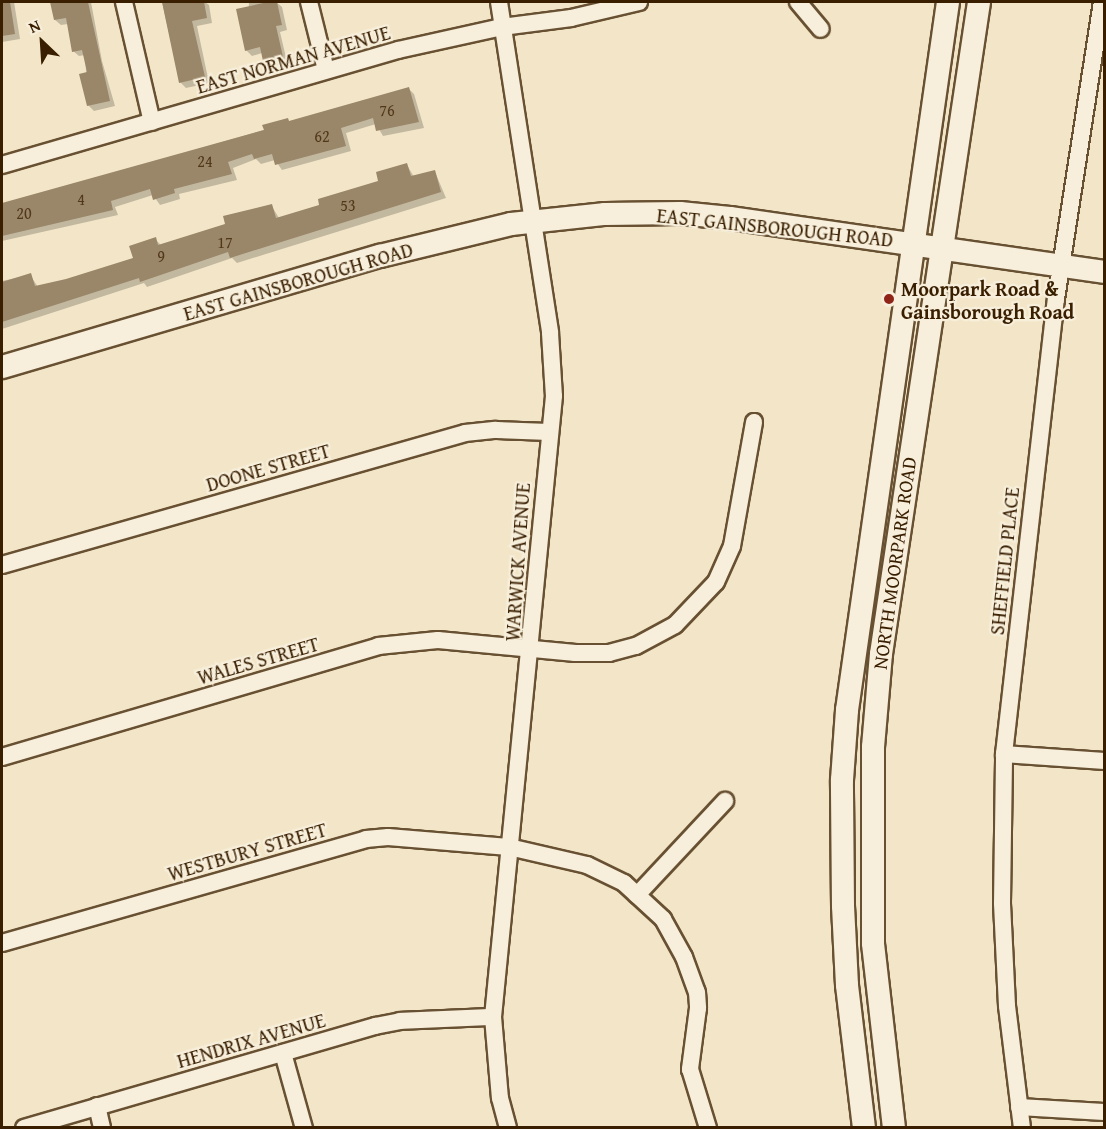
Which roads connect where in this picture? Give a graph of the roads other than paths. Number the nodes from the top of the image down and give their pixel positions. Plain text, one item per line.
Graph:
1 (124, 2) edge
2 (309, 2) edge
3 (499, 2) edge
4 (639, 2) edge
5 (798, 2) edge
6 (948, 2) edge
7 (979, 2) edge
8 (1102, 2) edge
9 (502, 27) junction
10 (821, 30) dead end
11 (326, 70) junction
12 (152, 122) junction
13 (2, 165) edge
14 (533, 220) junction
15 (912, 242) junction
16 (940, 247) junction
17 (1061, 266) junction
18 (1104, 272) edge
19 (2, 367) edge
20 (754, 422) dead end
21 (549, 432) junction
22 (2, 565) edge
23 (531, 649) junction
24 (1004, 753) junction
25 (2, 757) edge
26 (1104, 761) edge
27 (725, 801) dead end
28 (509, 847) junction
29 (637, 895) junction
30 (2, 944) edge
31 (493, 1017) junction
32 (283, 1053) junction
33 (96, 1106) junction
34 (1019, 1107) junction
35 (1104, 1112) edge
36 (24, 1128) edge
37 (102, 1128) edge
38 (304, 1128) edge
39 (508, 1128) edge
40 (708, 1128) edge
41 (864, 1128) edge
42 (894, 1128) edge
43 (1022, 1128) edge

1 - 12 street
2 - 11 street
3 - 9 street, WARWICK AVENUE
4 - 9 street, EAST NORMAN AVENUE
5 - 10 street
6 - 15 main road, NORTH MOORPARK ROAD
7 - 16 main road, NORTH MOORPARK ROAD
8 - 17 street, SHEFFIELD PLACE
9 - 11 street, EAST NORMAN AVENUE
9 - 14 street, WARWICK AVENUE
11 - 12 street, EAST NORMAN AVENUE
12 - 13 street, EAST NORMAN AVENUE
14 - 15 main road, EAST GAINSBOROUGH ROAD
14 - 19 main road, EAST GAINSBOROUGH ROAD
14 - 21 street, WARWICK AVENUE
15 - 16 main road, EAST GAINSBOROUGH ROAD
15 - 41 main road, NORTH MOORPARK ROAD
16 - 17 main road, EAST GAINSBOROUGH ROAD
16 - 42 main road, NORTH MOORPARK ROAD
17 - 18 main road, EAST GAINSBOROUGH ROAD
17 - 24 street, SHEFFIELD PLACE
20 - 23 street, WALES STREET
21 - 22 street, DOONE STREET
21 - 23 street, WARWICK AVENUE
23 - 25 street, WALES STREET
23 - 28 street, WARWICK AVENUE
24 - 26 street
24 - 34 street, SHEFFIELD PLACE
27 - 29 street
28 - 29 street, WESTBURY STREET
28 - 30 street, WESTBURY STREET
28 - 31 street, WARWICK AVENUE
29 - 40 street, WESTBURY STREET
31 - 32 street, HENDRIX AVENUE
31 - 39 street, WARWICK AVENUE
32 - 33 street, HENDRIX AVENUE
32 - 38 street
33 - 36 street, HENDRIX AVENUE
33 - 37 street
34 - 35 street
34 - 43 street, SHEFFIELD PLACE

